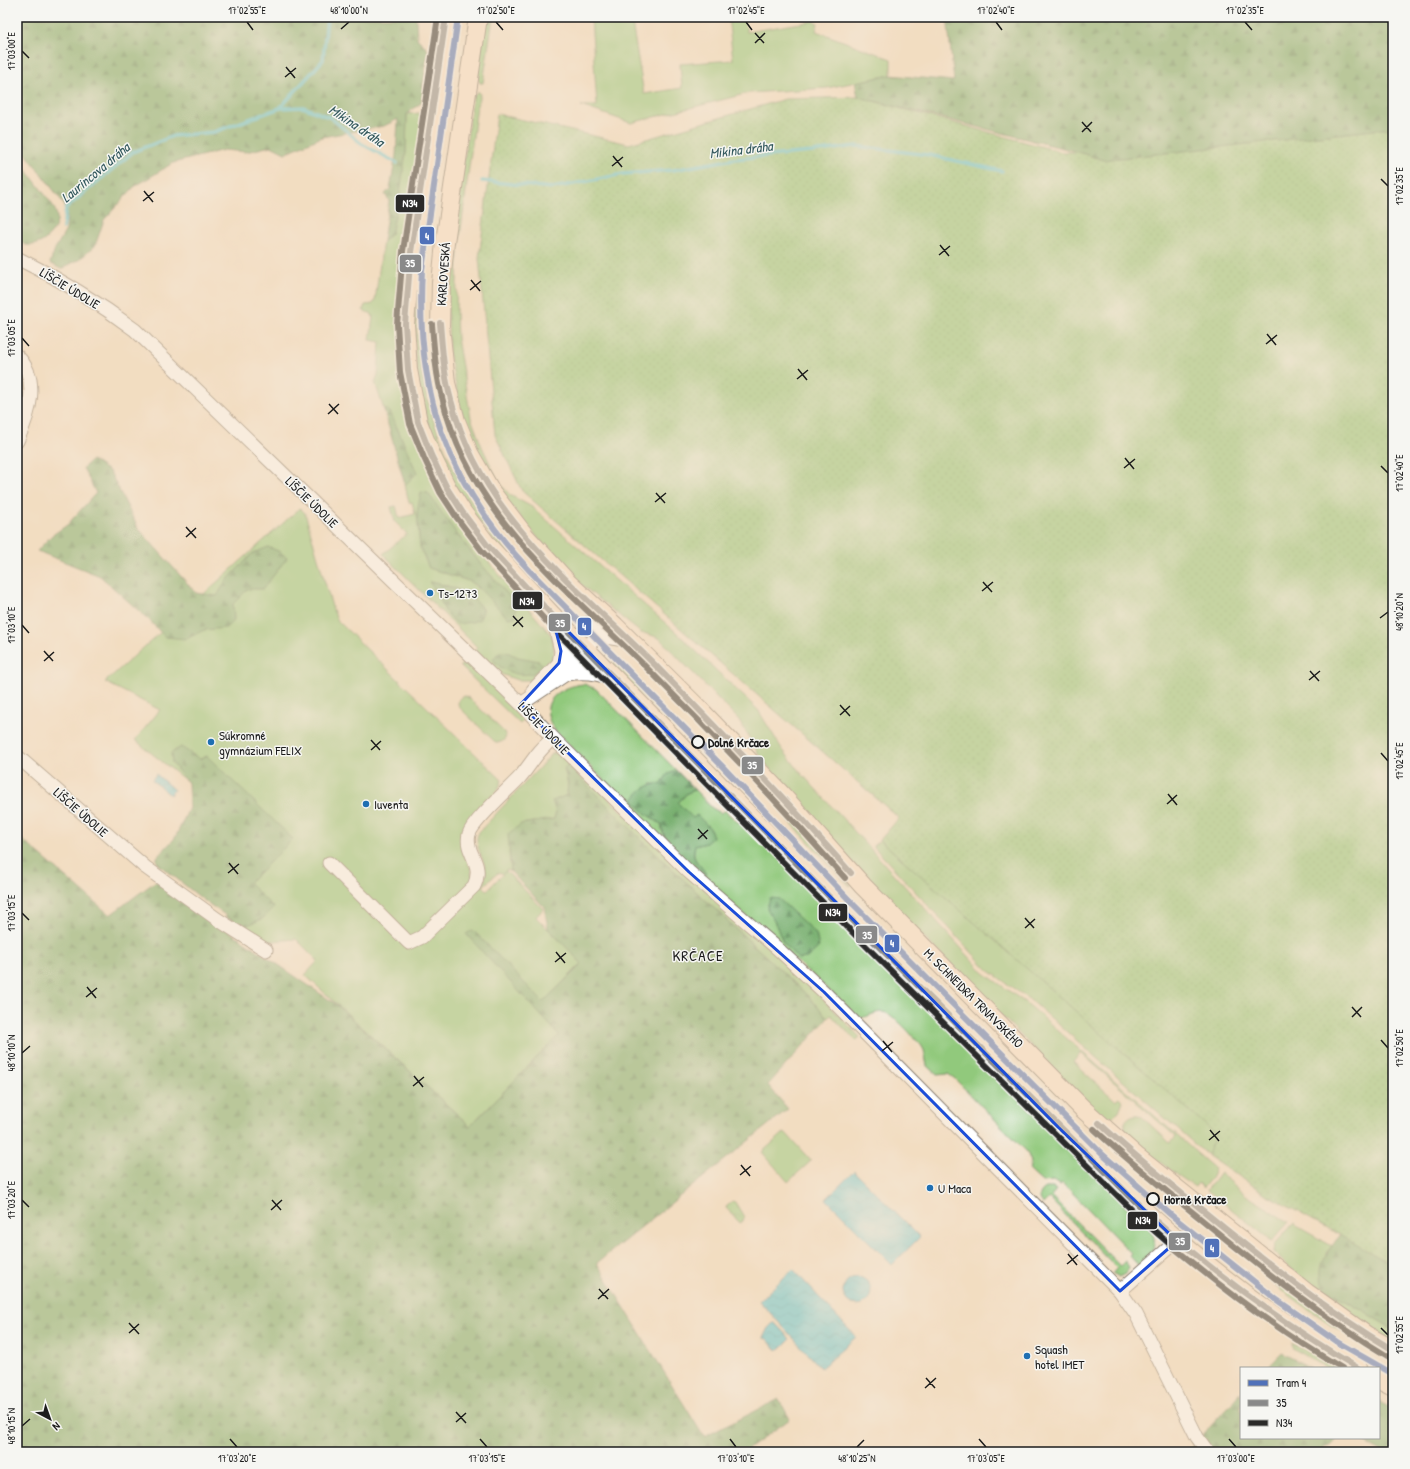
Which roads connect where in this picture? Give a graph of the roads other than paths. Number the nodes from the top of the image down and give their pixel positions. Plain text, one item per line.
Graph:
1 (446, 17) edge
2 (478, 17) edge
3 (17, 258) edge
4 (17, 356) edge
5 (17, 441) edge
6 (592, 604) junction
7 (552, 615) junction
8 (630, 641) junction
9 (590, 643) junction
10 (563, 668) junction
11 (617, 681) junction
12 (521, 704) junction
13 (553, 738) junction
14 (17, 756) edge
15 (329, 863) dead end
16 (266, 950) dead end
17 (1177, 1241) junction
18 (1120, 1291) junction
19 (1393, 1350) edge
20 (1356, 1367) edge
21 (1380, 1380) edge
22 (1393, 1387) edge
23 (1208, 1452) edge

1 - 7 main road
2 - 6 main road, KARLOVESKÁ
3 - 12 street, LÍŠČIE ÚDOLIE
4 - 5 street
6 - 8 main road, M. SCHNEIDRA TRNAVSKÉHO
6 - 9 street
7 - 9 main road
7 - 10 street
8 - 9 street
8 - 19 main road, M. SCHNEIDRA TRNAVSKÉHO
9 - 10 street
9 - 11 main road
10 - 11 street
10 - 12 street
11 - 17 main road
12 - 13 street, LÍŠČIE ÚDOLIE
13 - 15 street
13 - 18 street, LÍŠČIE ÚDOLIE
14 - 16 street, LÍŠČIE ÚDOLIE
17 - 18 street
17 - 20 main road
18 - 23 street, LÍŠČIE ÚDOLIE
21 - 22 main road

